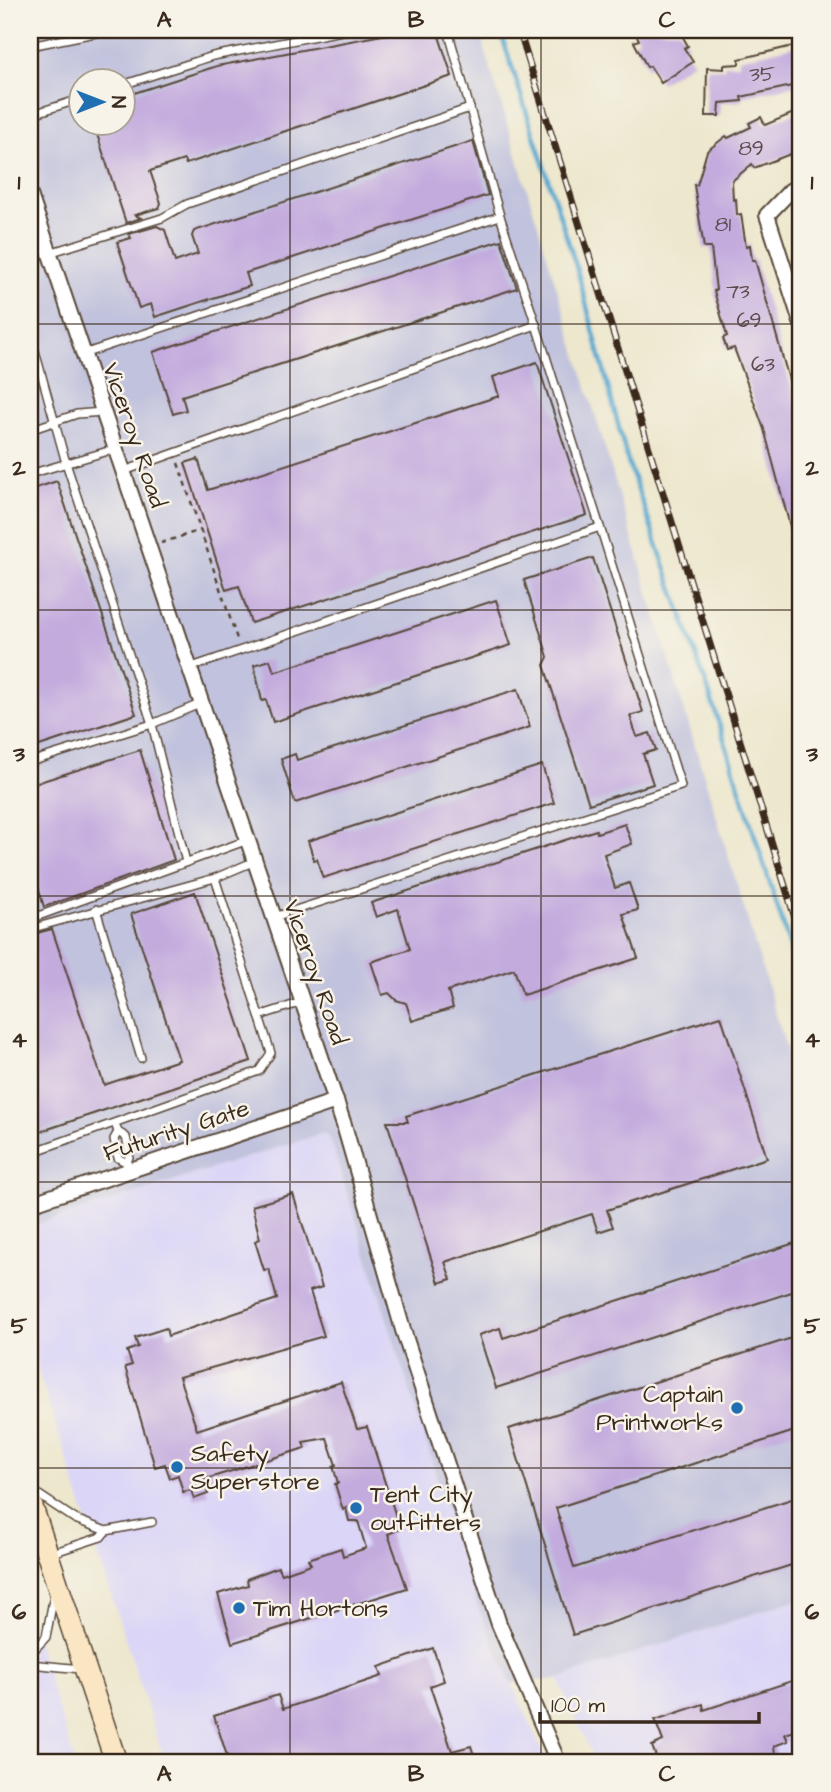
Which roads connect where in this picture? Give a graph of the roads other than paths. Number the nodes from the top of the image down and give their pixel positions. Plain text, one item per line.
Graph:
1 (110, 30) edge
2 (347, 30) edge
3 (448, 30) edge
4 (30, 46) edge
5 (136, 81) edge
6 (66, 103) edge
7 (470, 108) junction
8 (30, 115) edge
9 (801, 188) edge
10 (30, 195) edge
11 (33, 215) edge
12 (500, 216) junction
13 (49, 253) junction
14 (801, 322) edge
15 (536, 325) junction
16 (30, 333) edge
17 (83, 354) junction
18 (103, 412) junction
19 (56, 421) junction
20 (30, 430) edge
21 (115, 449) junction
22 (66, 463) junction
23 (123, 471) junction
24 (30, 474) edge
25 (600, 527) junction
26 (190, 668) junction
27 (202, 704) junction
28 (152, 724) junction
29 (30, 762) edge
30 (248, 840) junction
31 (255, 861) junction
32 (186, 862) junction
33 (215, 878) junction
34 (96, 909) junction
35 (274, 917) junction
36 (30, 919) edge
37 (30, 929) edge
38 (303, 1002) junction
39 (259, 1016) junction
40 (141, 1058) dead end
41 (336, 1101) junction
42 (115, 1123) junction
43 (118, 1132) junction
44 (30, 1153) edge
45 (128, 1166) junction
46 (30, 1203) edge
47 (30, 1489) edge
48 (30, 1501) edge
49 (152, 1522) dead end
50 (106, 1531) junction
51 (48, 1554) junction
52 (57, 1581) junction
53 (30, 1654) edge
54 (30, 1664) edge
55 (84, 1669) junction
56 (116, 1762) edge
57 (558, 1762) edge

1 - 4 lane
2 - 5 lane
3 - 7 lane
6 - 8 lane
7 - 12 lane
7 - 13 lane
9 - 14 street
10 - 11 street, Viceroy Road
11 - 13 street, Viceroy Road
12 - 15 lane
12 - 17 lane
13 - 17 street, Viceroy Road
15 - 23 lane
15 - 25 lane
16 - 19 lane
17 - 18 street, Viceroy Road
18 - 19 lane
18 - 21 street, Viceroy Road
19 - 20 lane
19 - 22 lane
21 - 22 lane
21 - 23 street, Viceroy Road
22 - 24 lane
22 - 28 lane
23 - 26 street, Viceroy Road
25 - 26 lane
25 - 35 lane
26 - 27 street, Viceroy Road
27 - 28 lane
27 - 30 street, Viceroy Road
28 - 29 lane
28 - 32 lane
30 - 31 street, Viceroy Road
30 - 32 lane
31 - 33 lane
31 - 35 street, Viceroy Road
32 - 36 lane
33 - 34 lane
33 - 39 lane
34 - 37 lane
34 - 40 lane
35 - 38 street, Viceroy Road
38 - 39 lane
38 - 41 street, Viceroy Road
39 - 42 lane
41 - 45 street, Futurity Gate
41 - 57 street, Viceroy Road
42 - 43 lane
42 - 44 lane
43 - 45 lane
43 - 45 lane
45 - 46 street, Futurity Gate
47 - 50 lane
48 - 51 main road
49 - 50 lane
50 - 51 lane
51 - 52 main road
52 - 53 lane
52 - 55 main road
54 - 55 lane
55 - 56 main road

